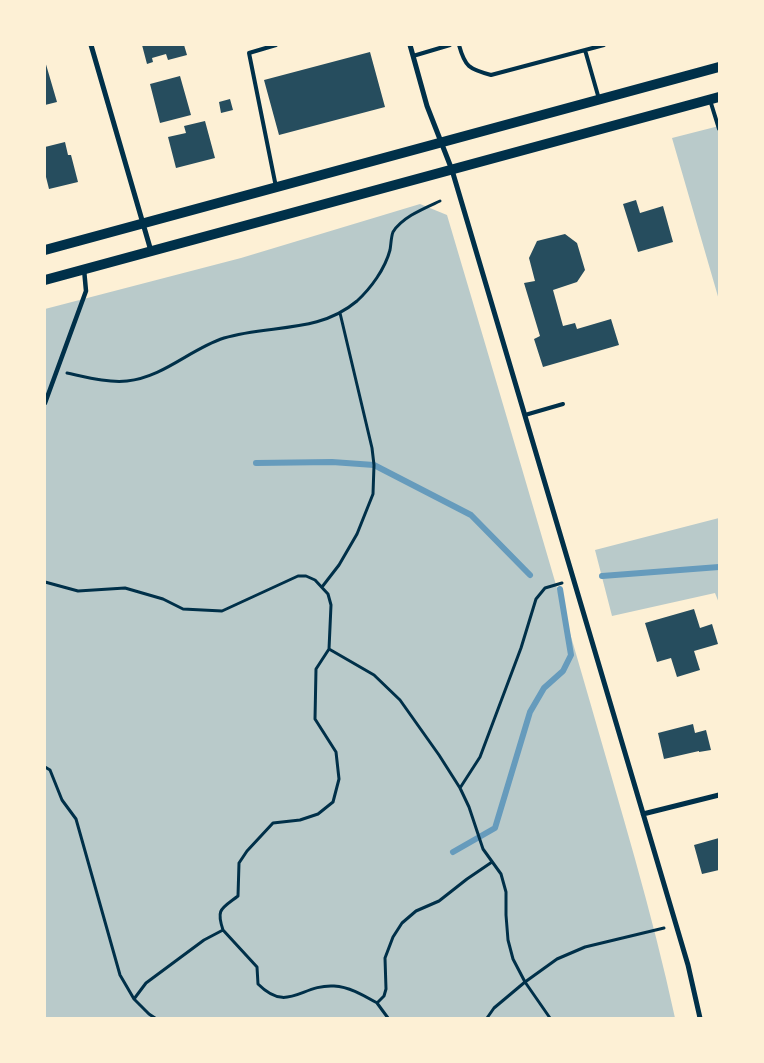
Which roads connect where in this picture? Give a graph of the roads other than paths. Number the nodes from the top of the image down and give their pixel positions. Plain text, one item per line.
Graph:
1 (91, 45) edge
2 (276, 45) edge
3 (410, 45) edge
4 (450, 45) edge
5 (459, 45) edge
6 (604, 45) edge
7 (585, 50) junction
8 (413, 56) junction
9 (719, 67) edge
10 (714, 98) edge
11 (599, 100) junction
12 (719, 129) edge
13 (442, 143) junction
14 (452, 170) junction
15 (276, 188) junction
16 (143, 225) junction
17 (45, 250) edge
18 (151, 252) junction
19 (84, 269) junction
20 (45, 280) edge
21 (45, 403) edge
22 (563, 404) dead end
23 (525, 415) junction
24 (719, 795) edge
25 (643, 814) junction
26 (700, 1018) edge

1 - 16 street
2 - 15 lane
3 - 8 street
4 - 8 lane
5 - 7 lane
6 - 7 lane
7 - 11 lane
8 - 13 street
9 - 11 main road
10 - 12 lane
10 - 14 main road
11 - 13 main road
13 - 14 street
13 - 15 main road
14 - 18 main road
14 - 23 street
15 - 16 main road
16 - 17 main road
16 - 18 street
18 - 19 main road
19 - 20 main road
19 - 21 street
22 - 23 lane
23 - 25 street
24 - 25 street
25 - 26 street

